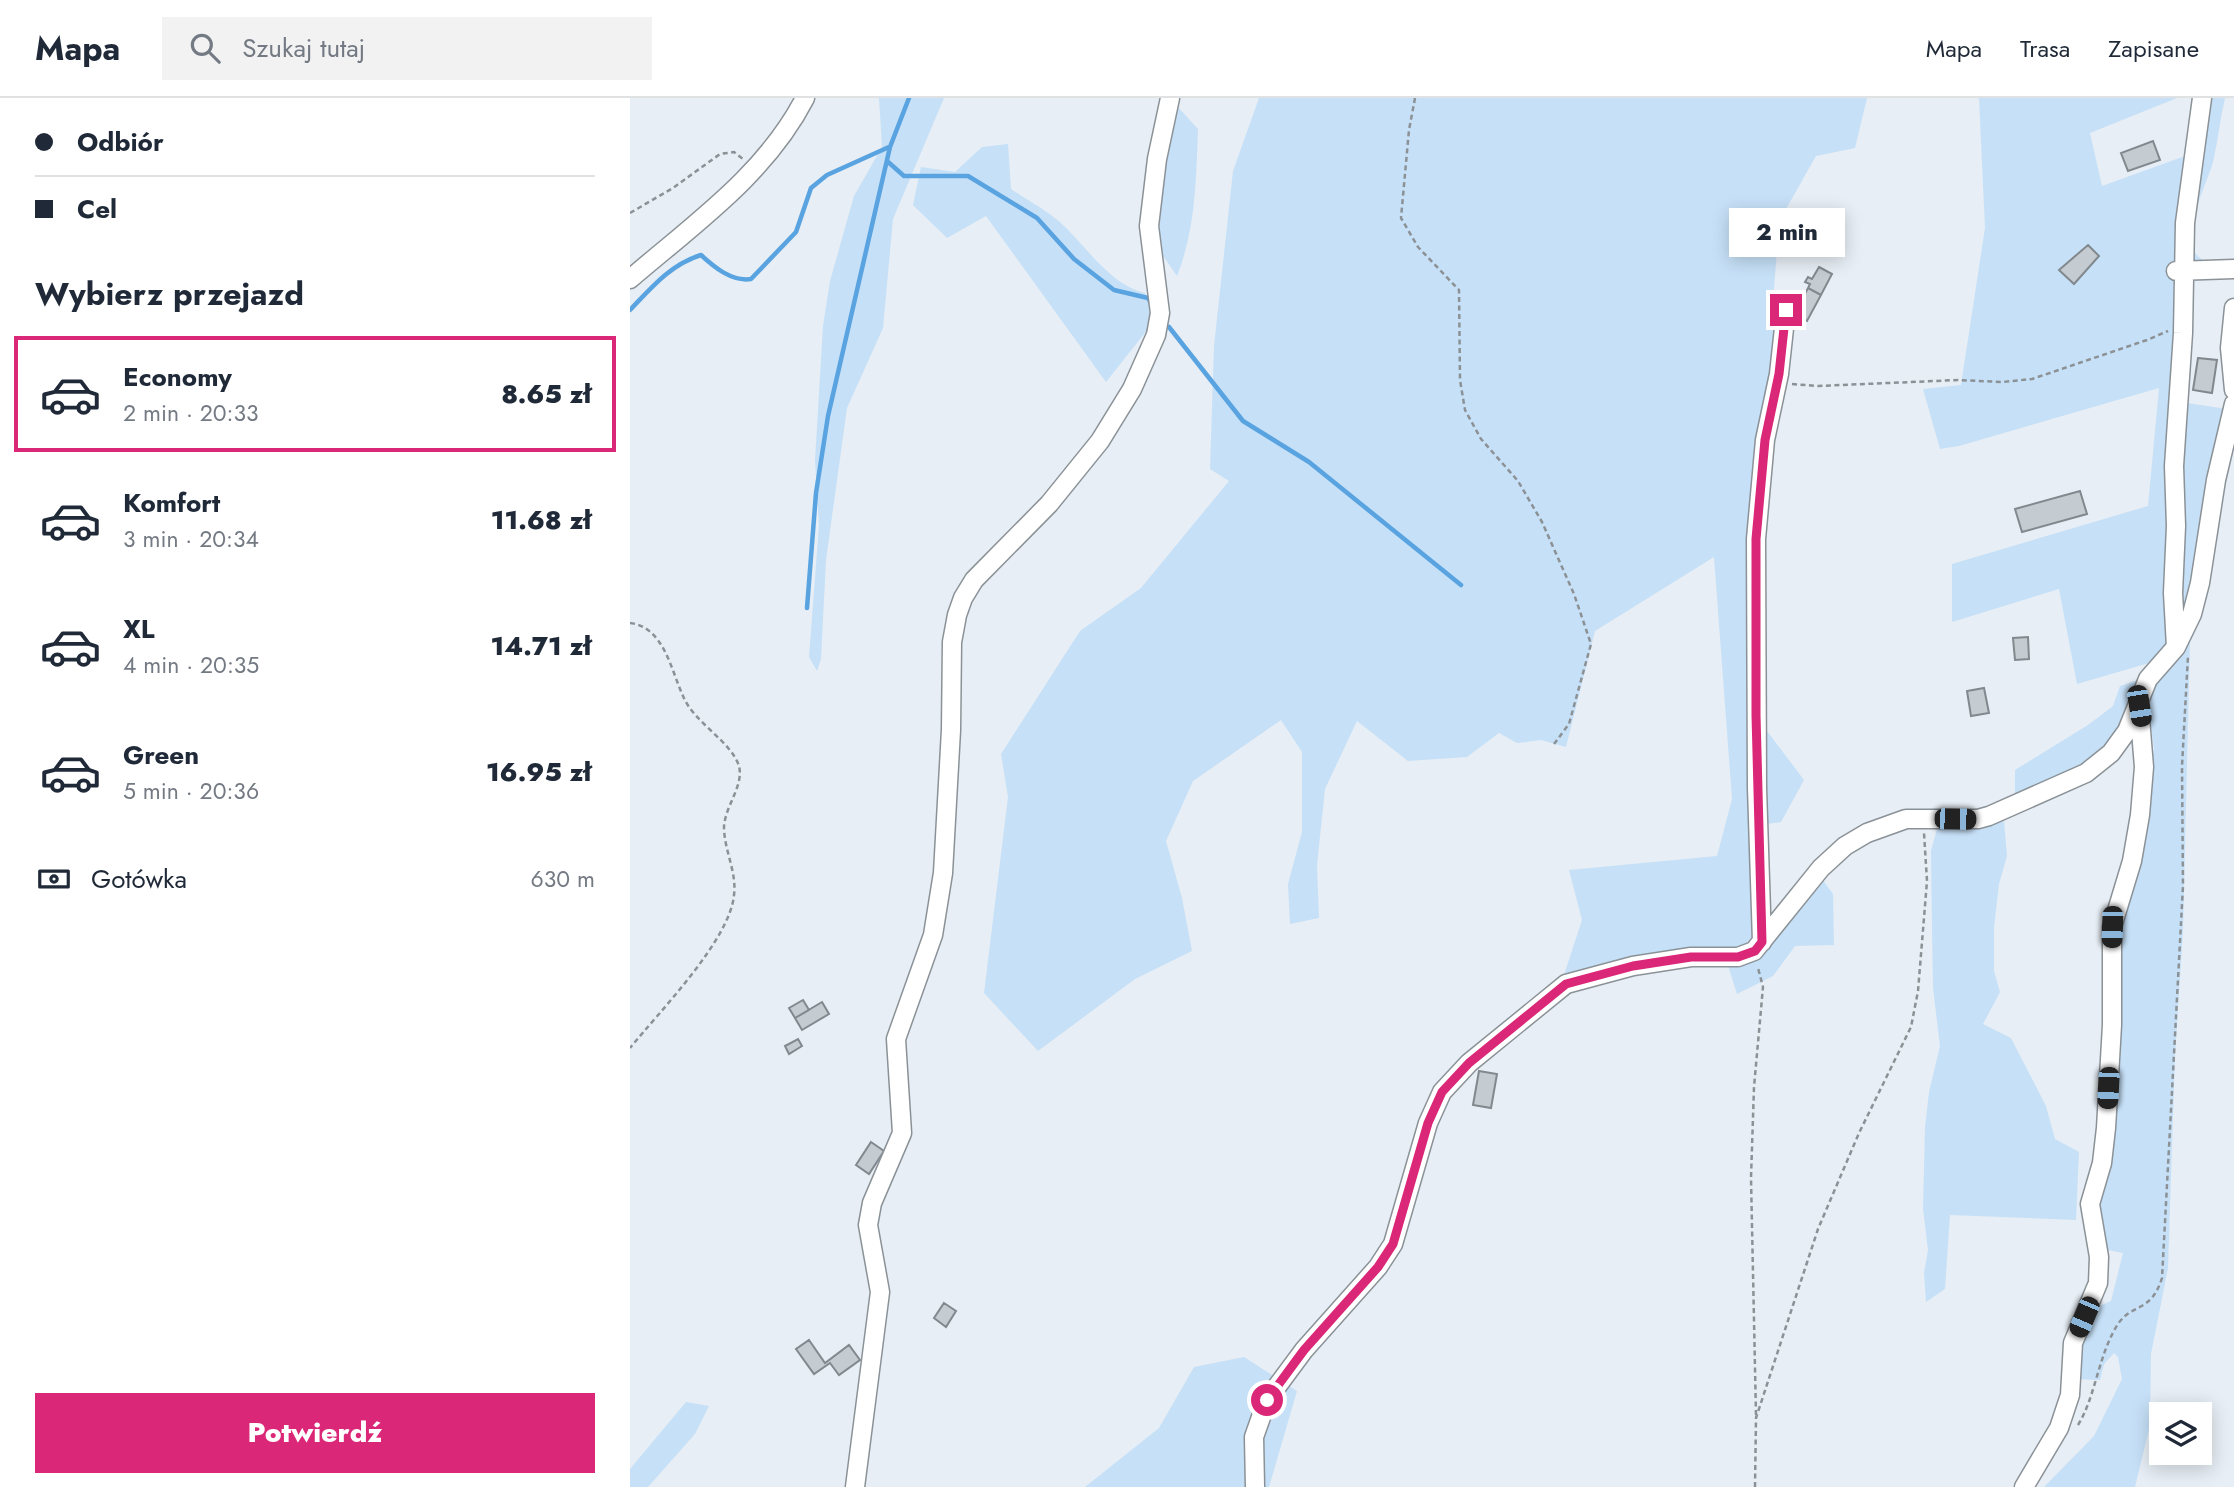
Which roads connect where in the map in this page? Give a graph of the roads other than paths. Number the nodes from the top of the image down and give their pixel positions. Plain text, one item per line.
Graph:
1 (805, 98) edge
2 (1170, 98) edge
3 (2202, 98) edge
4 (2234, 269) edge
5 (2181, 271) junction
6 (630, 279) edge
7 (2234, 308) edge
8 (1786, 310) dead end
9 (2234, 390) edge
10 (2234, 404) edge
11 (2182, 650) junction
12 (2139, 706) junction
13 (1758, 947) junction
14 (855, 1487) edge
15 (1255, 1487) edge
16 (2024, 1487) edge

1 - 6 street
2 - 14 street
3 - 5 street
4 - 5 street
5 - 11 street
7 - 9 street
8 - 13 street
10 - 11 street
11 - 12 street
12 - 13 street
12 - 16 street
13 - 15 street

